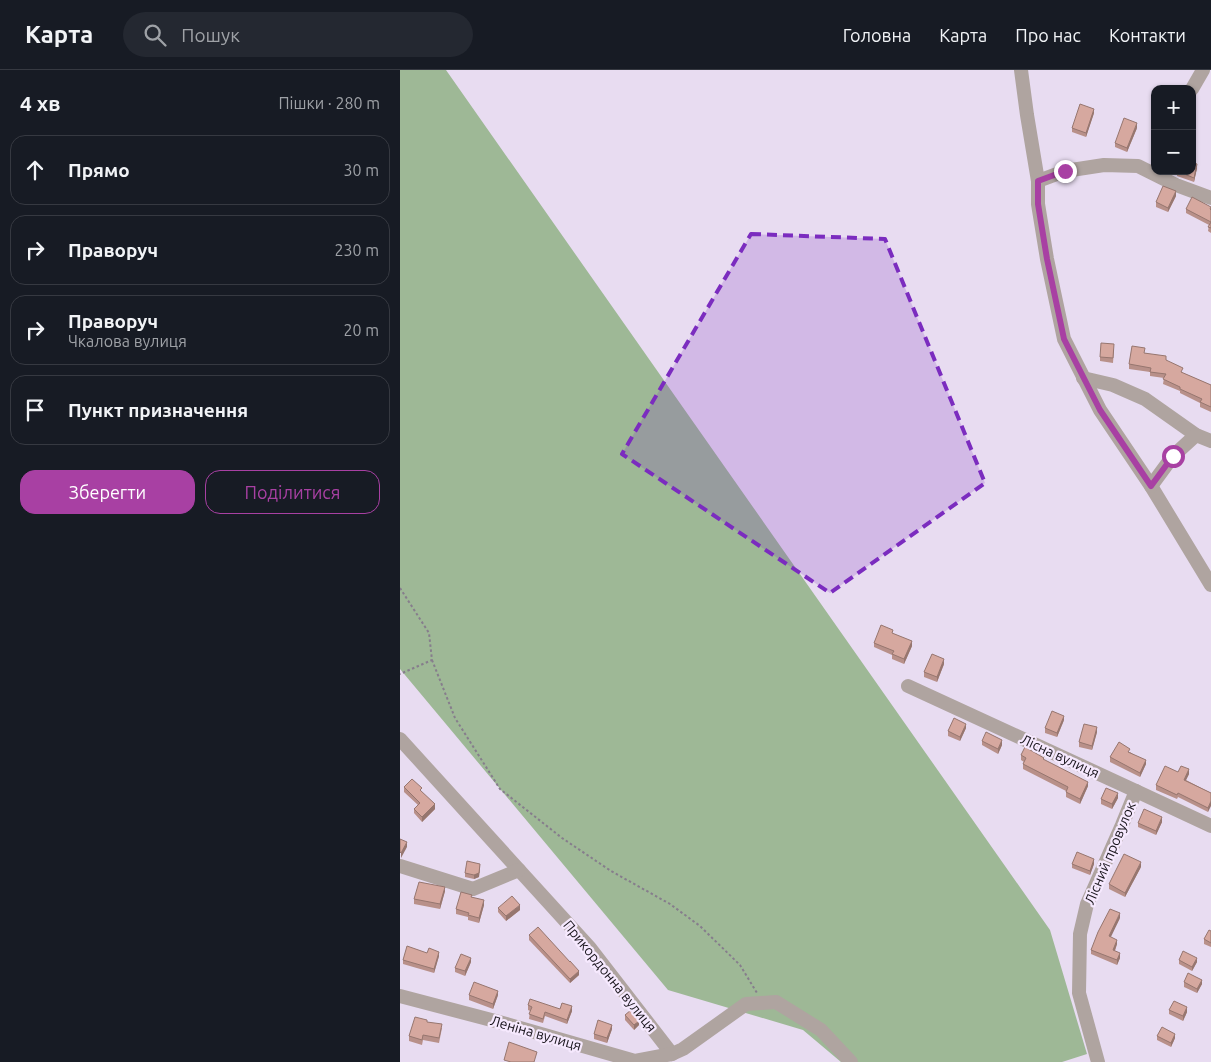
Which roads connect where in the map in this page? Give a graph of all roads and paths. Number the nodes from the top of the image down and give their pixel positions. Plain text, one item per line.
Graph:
1 (1021, 70) edge
2 (1203, 70) edge
3 (1194, 85) edge
4 (1151, 171) edge
5 (1158, 175) edge
6 (1038, 181) junction
7 (1211, 198) edge
8 (1083, 378) junction
9 (1196, 435) junction
10 (1211, 441) edge
11 (1151, 486) junction
12 (1211, 585) edge
13 (400, 588) edge
14 (432, 660) junction
15 (400, 674) edge
16 (908, 686) dead end
17 (400, 739) edge
18 (1136, 790) junction
19 (1211, 826) edge
20 (400, 866) edge
21 (519, 870) junction
22 (400, 996) edge
23 (764, 1003) junction
24 (672, 1054) junction
25 (852, 1062) edge
26 (1098, 1062) edge

1 - 6 street
2 - 3 street
4 - 6 street
5 - 7 street
6 - 8 street
8 - 9 street
8 - 11 street
9 - 10 street
9 - 11 street
11 - 12 street
13 - 14 path
14 - 15 path
14 - 23 path
16 - 18 street, Лісна вулиця
17 - 21 street, Прикордонна вулиця
18 - 19 street, Лісна вулиця
18 - 26 street, Лісний провулок
20 - 21 street
21 - 24 street, Прикордонна вулиця
22 - 24 street, Леніна вулиця
23 - 24 street
23 - 25 street

